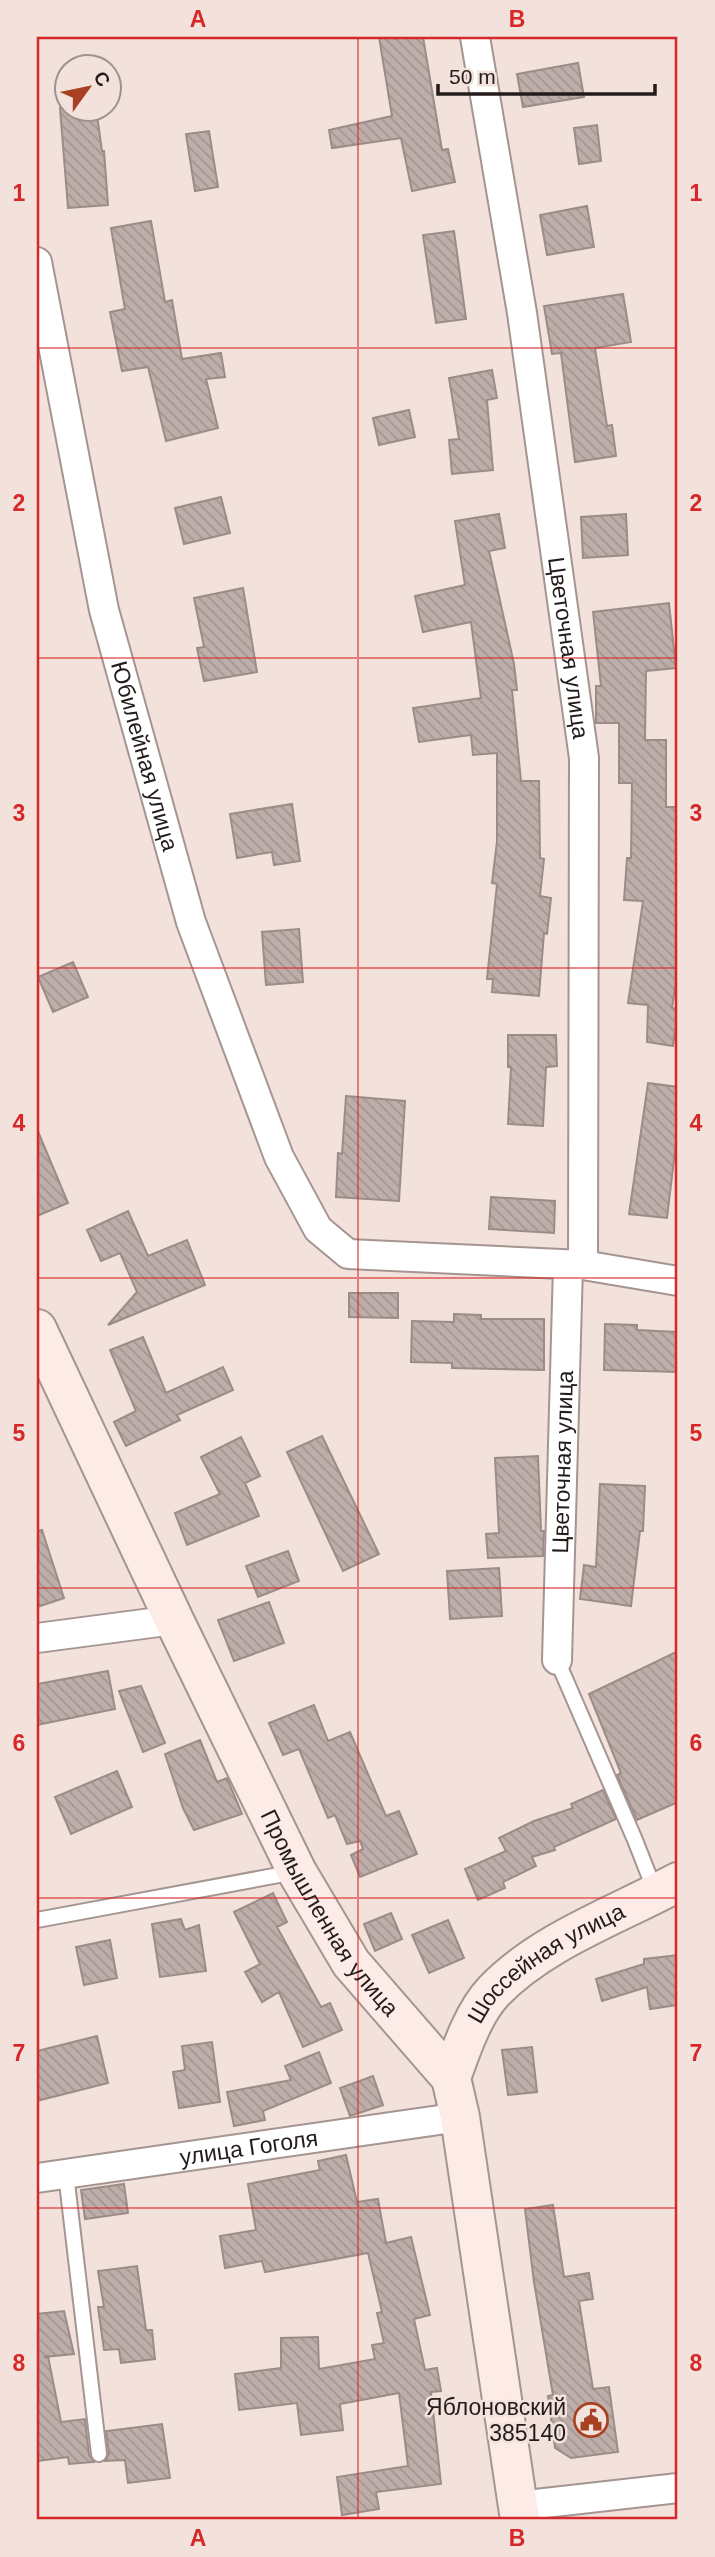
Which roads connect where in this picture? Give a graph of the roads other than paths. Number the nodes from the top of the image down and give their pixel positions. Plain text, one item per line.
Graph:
1 (475, 37) edge
2 (37, 262) edge
3 (575, 1265) junction
4 (678, 1281) edge
5 (37, 1329) edge
6 (174, 1620) junction
7 (37, 1638) edge
8 (557, 1660) joint
9 (297, 1872) junction
10 (667, 1888) edge
11 (37, 1920) edge
12 (451, 2078) junction
13 (460, 2117) junction
14 (66, 2174) junction
15 (37, 2178) edge
16 (99, 2454) dead end
17 (678, 2488) edge
18 (519, 2513) edge

1 - 3 street, Цветочная улица
2 - 3 street, Юбилейная улица
3 - 4 street
3 - 8 street, Цветочная улица
5 - 6 street, Промышленная улица
6 - 7 street
6 - 9 street, Промышленная улица
8 - 10 lane
9 - 11 lane
9 - 12 street, Промышленная улица
10 - 12 street, Шоссейная улица
12 - 13 street, Промышленная улица
13 - 14 street, улица Гоголя
13 - 18 street, Промышленная улица
14 - 15 street, улица Гоголя
14 - 16 lane
17 - 18 street

